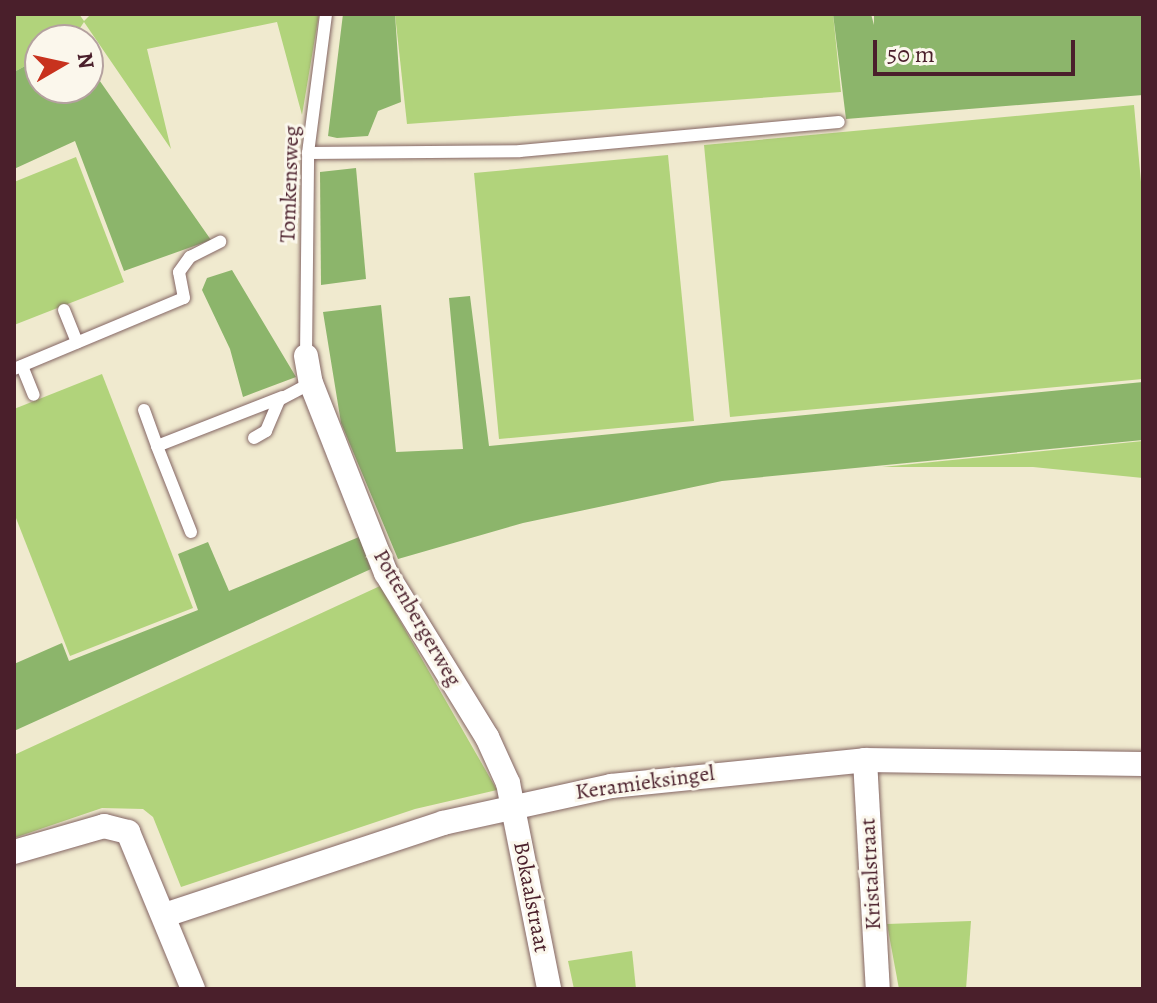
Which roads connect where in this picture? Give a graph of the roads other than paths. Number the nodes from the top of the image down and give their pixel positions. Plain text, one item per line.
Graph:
1 (326, 14) edge
2 (839, 122) dead end
3 (308, 153) junction
4 (220, 242) dead end
5 (64, 310) dead end
6 (77, 343) junction
7 (306, 356) joint
8 (18, 368) edge
9 (311, 383) junction
10 (34, 395) dead end
11 (283, 397) junction
12 (144, 410) dead end
13 (254, 438) dead end
14 (157, 446) junction
15 (191, 532) dead end
16 (865, 760) junction
17 (1143, 764) edge
18 (510, 794) junction
19 (14, 852) edge
20 (165, 915) junction
21 (193, 989) edge
22 (549, 989) edge
23 (878, 989) edge

1 - 3 lane, Tomkensweg
2 - 3 lane
3 - 7 lane, Tomkensweg
4 - 6 lane
5 - 6 lane
6 - 8 lane
7 - 9 street, Pottenbergerweg
8 - 10 lane
9 - 11 lane
9 - 18 street, Pottenbergerweg
11 - 13 lane
11 - 14 lane
12 - 14 lane
14 - 15 lane
16 - 17 street, Keramieksingel
16 - 18 street, Keramieksingel
16 - 23 street, Kristalstraat
18 - 20 street, Keramieksingel
18 - 22 street, Bokaalstraat
19 - 20 street
20 - 21 street

